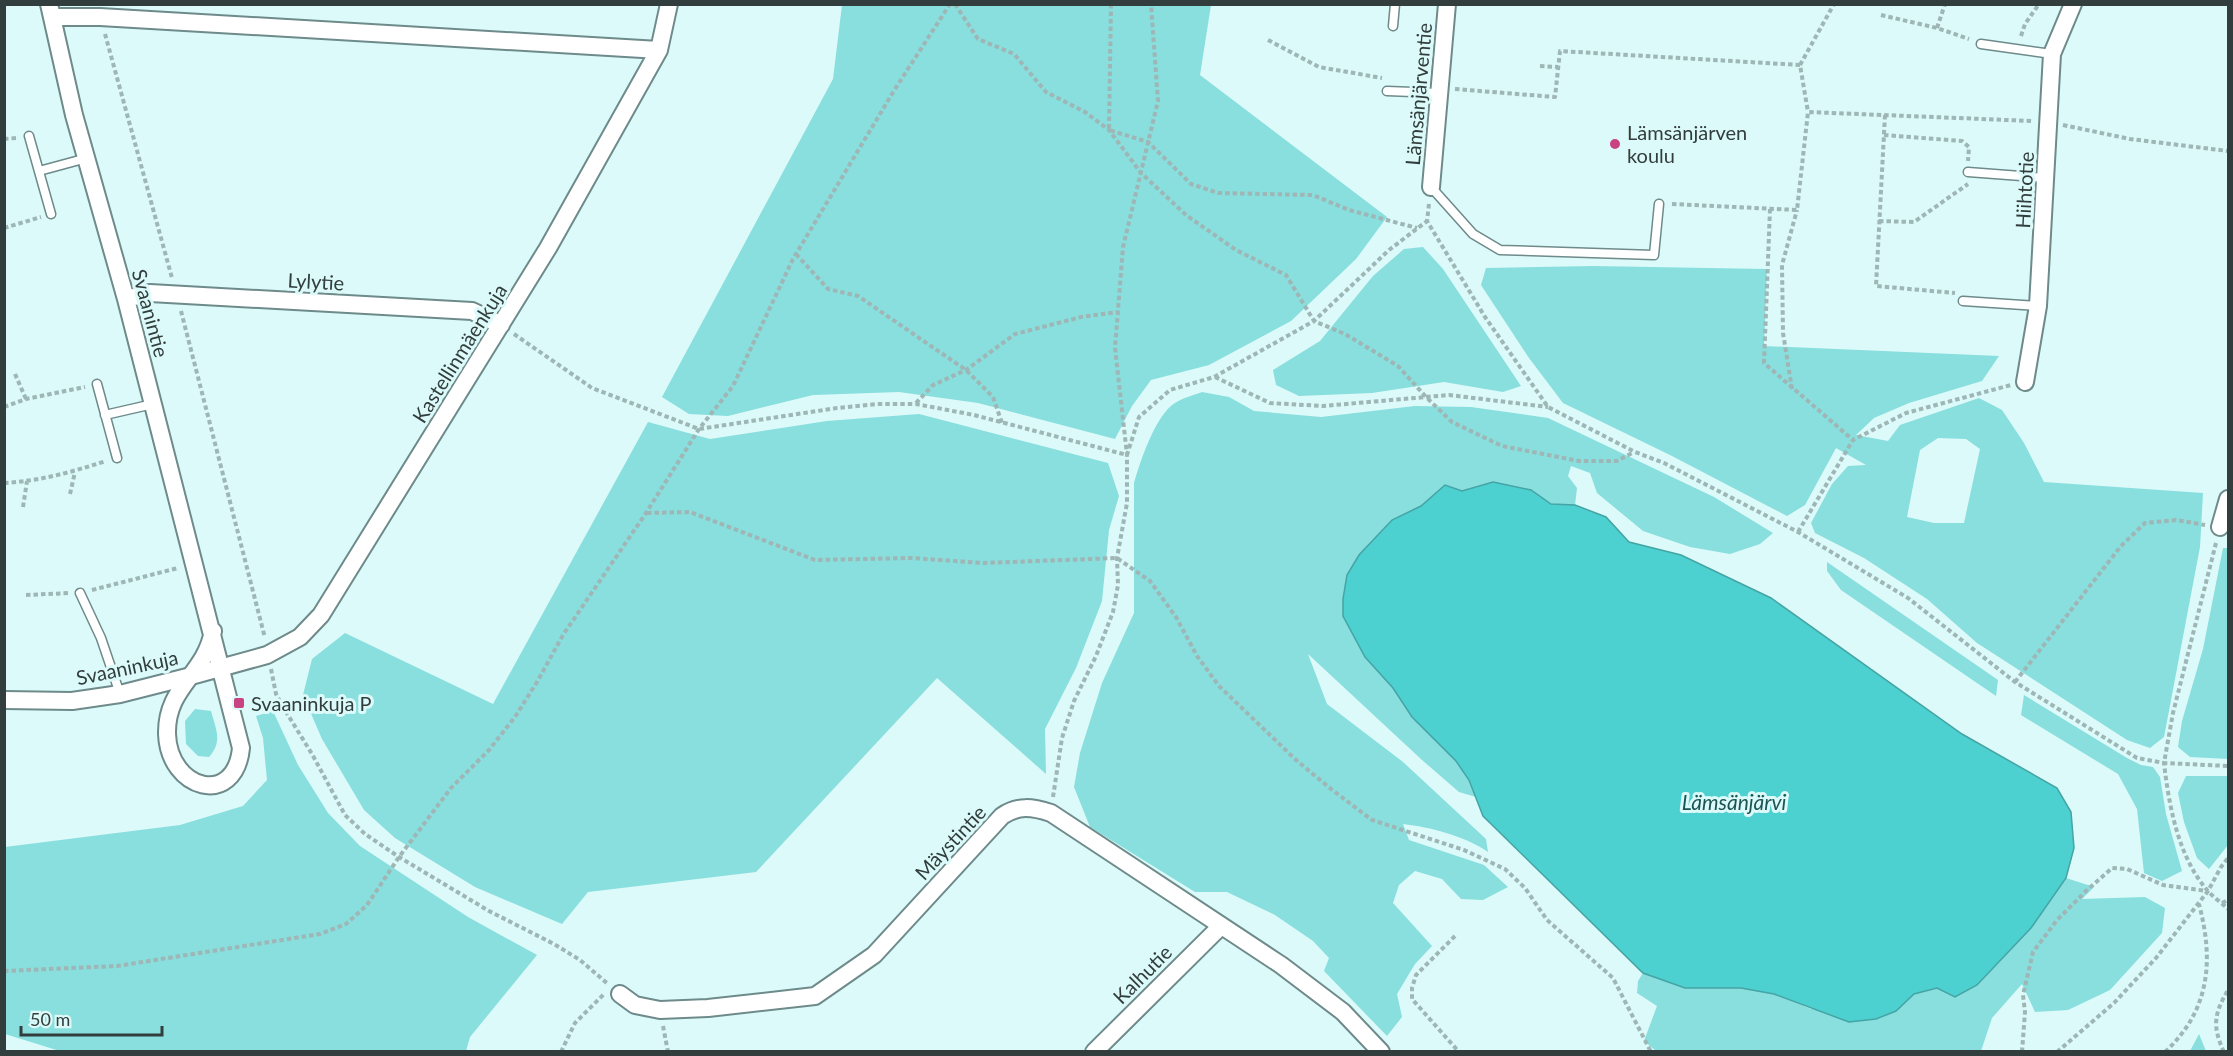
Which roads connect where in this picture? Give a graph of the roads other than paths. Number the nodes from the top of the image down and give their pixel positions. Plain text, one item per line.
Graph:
1 (669, 4) edge
2 (1395, 4) edge
3 (1447, 4) edge
4 (2073, 4) edge
5 (50, 10) edge
6 (1393, 26) dead end
7 (1982, 44) road end
8 (659, 50) junction
9 (2052, 54) junction
10 (1439, 90) junction
11 (1387, 92) dead end
12 (29, 136) dead end
13 (87, 158) junction
14 (39, 171) junction
15 (1968, 172) road end
16 (2046, 178) junction
17 (1431, 187) joint
18 (1659, 204) road end
19 (51, 214) road end
20 (126, 299) junction
21 (1963, 301) road end
22 (2038, 306) junction
23 (501, 325) junction
24 (2025, 382) road end
25 (97, 384) road end
26 (153, 404) junction
27 (105, 416) junction
28 (117, 458) road end
29 (2229, 499) edge
30 (2220, 527) road end
31 (80, 593) road end
32 (213, 632) junction
33 (222, 667) junction
34 (190, 676) junction
35 (120, 694) junction
36 (4, 700) edge
37 (1220, 927) junction
38 (615, 990) road end
39 (1094, 1052) edge
40 (1380, 1052) edge

1 - 8 street, Kastellinmäenkuja
2 - 6 lane
3 - 10 street, Lämsänjärventie
4 - 9 street, Hiihtotie
5 - 8 street
5 - 13 street, Svaanintie
7 - 9 lane
8 - 23 street, Kastellinmäenkuja
9 - 16 street, Hiihtotie
10 - 11 lane
10 - 17 street, Lämsänjärventie
12 - 14 lane
13 - 14 lane
13 - 20 street, Svaanintie
14 - 19 lane
15 - 16 lane
16 - 22 street, Hiihtotie
17 - 18 lane
20 - 23 street, Lylytie
20 - 26 street, Svaanintie
21 - 22 lane
22 - 24 street, Hiihtotie
23 - 33 street, Kastellinmäenkuja
25 - 27 lane
26 - 27 lane
26 - 32 street, Svaanintie
27 - 28 lane
29 - 30 street
31 - 35 lane
32 - 33 street, Svaanintie
32 - 34 street, Svaanintie
33 - 34 street, Svaaninkuja
33 - 34 street, Svaanintie
34 - 35 street, Svaaninkuja
35 - 36 street, Svaaninkuja
37 - 38 street, Mäystintie
37 - 39 street, Kalhutie
37 - 40 street, Mäystintie

